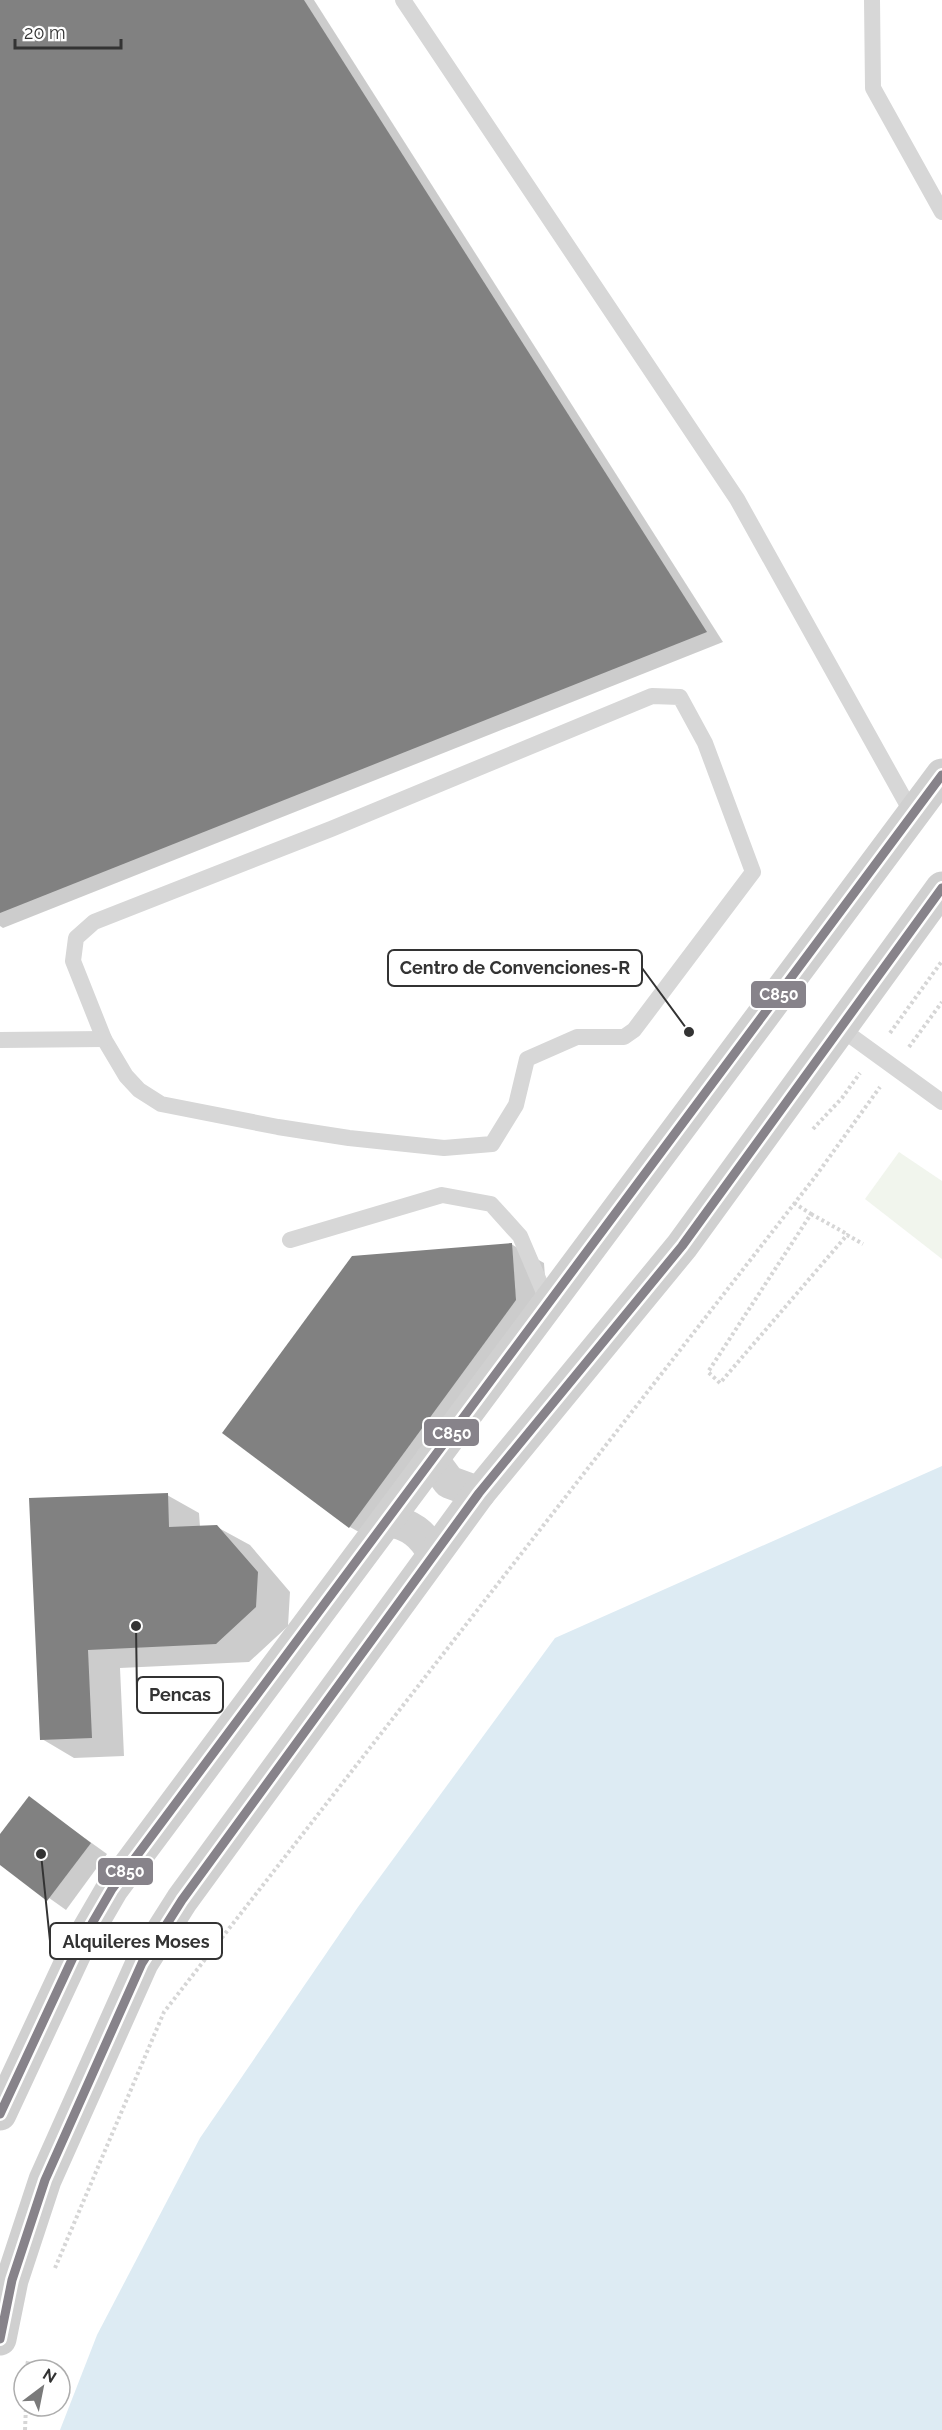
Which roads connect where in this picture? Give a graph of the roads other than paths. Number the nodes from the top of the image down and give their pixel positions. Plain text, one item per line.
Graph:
1 (403, 0) edge
2 (872, 0) edge
3 (942, 212) edge
4 (942, 775) edge
5 (912, 813) junction
6 (942, 888) edge
7 (840, 1028) junction
8 (104, 1039) junction
9 (0, 1040) edge
10 (942, 1102) edge
11 (290, 1240) dead end
12 (548, 1302) junction
13 (432, 1459) junction
14 (479, 1493) junction
15 (388, 1520) junction
16 (434, 1554) junction
17 (0, 2114) edge
18 (15, 2344) edge

1 - 5 lane
2 - 3 lane
4 - 5 main road
5 - 12 main road
6 - 7 main road
7 - 10 lane
7 - 14 main road
8 - 8 lane
8 - 9 lane
11 - 12 lane
12 - 13 main road
13 - 14 main road
13 - 15 main road
14 - 16 main road
15 - 16 main road
15 - 17 main road
16 - 18 main road

